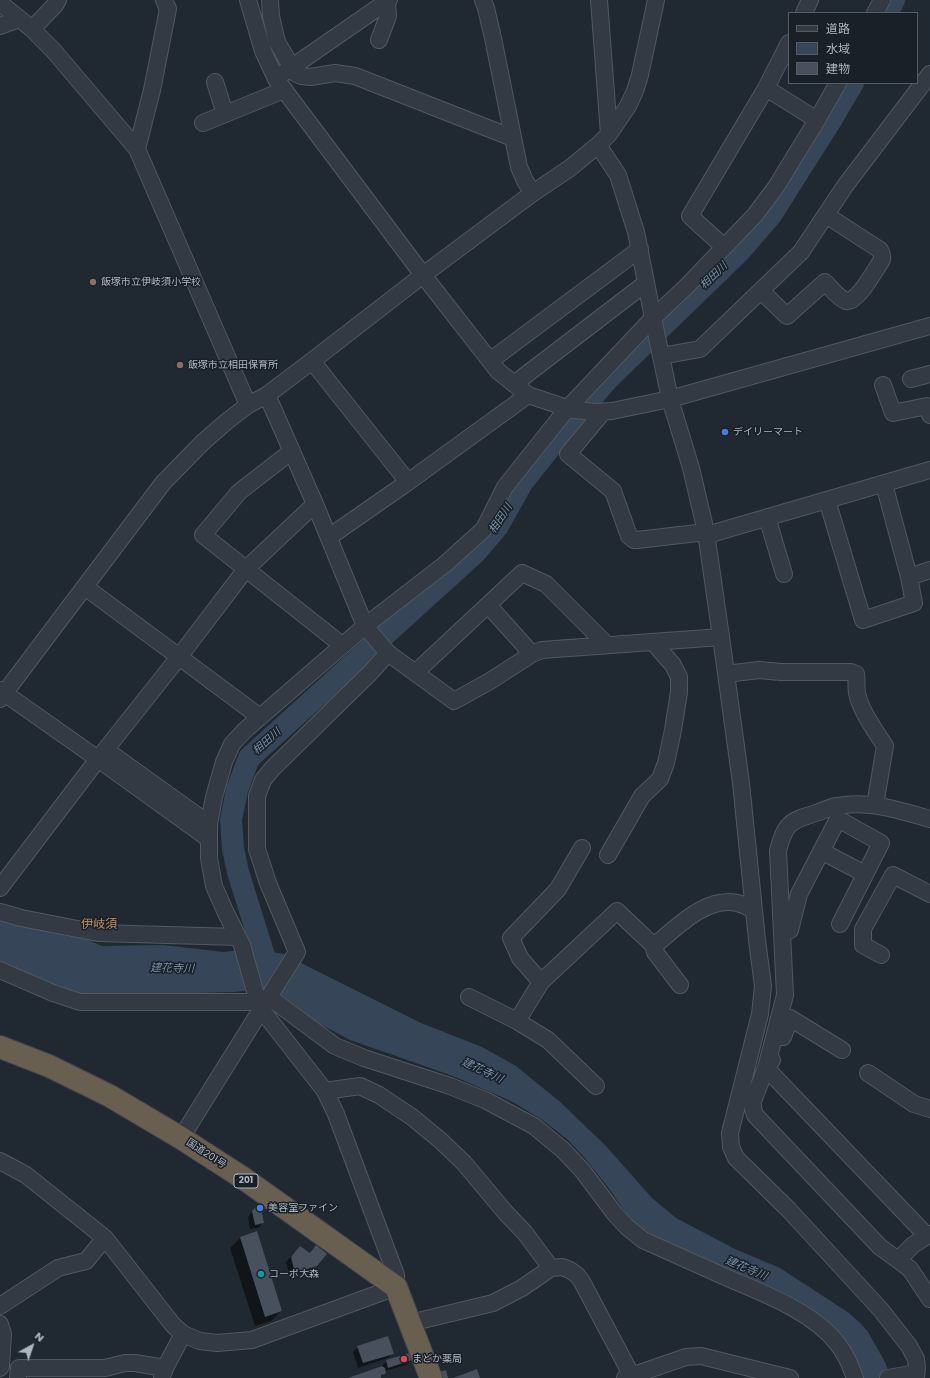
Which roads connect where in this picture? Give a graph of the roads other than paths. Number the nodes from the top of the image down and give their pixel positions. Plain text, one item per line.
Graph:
1 (58, 0) edge
2 (164, 0) edge
3 (248, 0) edge
4 (270, 0) edge
5 (599, 0) edge
6 (656, 0) edge
7 (810, 0) edge
8 (882, 0) edge
9 (388, 1) edge
10 (0, 3) edge
11 (488, 3) edge
12 (366, 6) edge
13 (804, 12) edge
14 (876, 12) edge
15 (19, 19) junction
16 (0, 26) edge
17 (32, 29) junction
18 (379, 40) dead end
19 (788, 45) edge
20 (291, 67) junction
21 (930, 74) edge
22 (215, 82) dead end
23 (280, 84) junction
24 (837, 84) edge
25 (766, 88) junction
26 (225, 114) junction
27 (817, 120) junction
28 (203, 123) dead end
29 (513, 138) junction
30 (603, 139) junction
31 (137, 149) junction
32 (533, 193) junction
33 (826, 215) junction
34 (724, 247) junction
35 (640, 249) junction
36 (422, 275) junction
37 (646, 283) junction
38 (761, 291) junction
39 (654, 320) junction
40 (930, 326) edge
41 (660, 350) junction
42 (490, 361) junction
43 (312, 362) junction
44 (930, 374) edge
45 (910, 379) dead end
46 (514, 384) junction
47 (883, 385) dead end
48 (266, 395) junction
49 (528, 395) junction
50 (670, 399) junction
51 (248, 405) junction
52 (570, 410) junction
53 (600, 412) junction
54 (930, 415) edge
55 (292, 451) junction
56 (930, 470) edge
57 (408, 482) junction
58 (884, 484) junction
59 (827, 500) junction
60 (315, 504) junction
61 (767, 517) junction
62 (706, 533) junction
63 (329, 538) junction
64 (246, 569) junction
65 (930, 570) edge
66 (784, 574) dead end
67 (909, 577) junction
68 (85, 587) junction
69 (488, 605) junction
70 (365, 626) junction
71 (722, 637) junction
72 (653, 642) junction
73 (342, 645) junction
74 (607, 645) junction
75 (388, 653) junction
76 (532, 654) junction
77 (179, 657) junction
78 (416, 672) junction
79 (726, 674) junction
80 (1, 694) edge
81 (260, 717) junction
82 (102, 755) junction
83 (875, 805) junction
84 (930, 819) edge
85 (210, 831) junction
86 (582, 848) dead end
87 (822, 851) junction
88 (608, 855) dead end
89 (865, 874) junction
90 (0, 888) edge
91 (930, 894) edge
92 (754, 910) junction
93 (0, 912) edge
94 (840, 924) dead end
95 (782, 934) junction
96 (240, 941) junction
97 (654, 946) junction
98 (881, 955) dead end
99 (0, 970) edge
100 (541, 982) junction
101 (680, 985) dead end
102 (469, 997) dead end
103 (263, 1000) junction
104 (517, 1021) junction
105 (0, 1047) edge
106 (842, 1050) dead end
107 (766, 1068) junction
108 (868, 1073) dead end
109 (596, 1086) dead end
110 (325, 1091) junction
111 (930, 1108) edge
112 (181, 1138) junction
113 (0, 1161) edge
114 (928, 1235) edge
115 (105, 1238) junction
116 (898, 1260) junction
117 (551, 1268) junction
118 (396, 1287) junction
119 (930, 1299) edge
120 (0, 1306) edge
121 (410, 1323) junction
122 (0, 1324) edge
123 (183, 1334) junction
124 (0, 1368) edge
125 (920, 1369) edge
126 (88, 1373) edge
127 (163, 1373) edge
128 (630, 1377) edge
129 (890, 1377) edge
130 (18, 1378) edge
131 (431, 1378) edge
132 (790, 1378) edge
133 (855, 1378) edge

1 - 17 street
2 - 31 street
3 - 23 street
4 - 20 street
5 - 30 street
6 - 30 street
7 - 13 street
8 - 14 street
9 - 12 street
9 - 18 street
10 - 15 street
11 - 29 street
12 - 20 street
15 - 16 street
15 - 17 street
17 - 31 street
19 - 25 street
20 - 23 street
20 - 29 street
21 - 33 street
22 - 26 street
23 - 26 street
23 - 36 street
24 - 27 street
25 - 27 street
25 - 34 street
26 - 28 street
27 - 34 street
29 - 32 street
30 - 32 street
30 - 35 street
31 - 51 street
32 - 36 street
33 - 38 street
33 - 38 street
34 - 39 street
35 - 37 street
35 - 42 street
36 - 42 street
36 - 43 street
37 - 39 street
37 - 46 street
38 - 41 street
39 - 41 street
39 - 52 street
40 - 50 street
41 - 50 street
42 - 46 street
43 - 48 street
43 - 57 street
44 - 45 street
46 - 49 street
47 - 54 street
48 - 51 street
48 - 55 street
49 - 52 street
49 - 57 street
50 - 53 street
50 - 62 street
51 - 68 street
52 - 53 street
52 - 70 street
53 - 62 street
55 - 60 street
55 - 64 street
56 - 58 street
57 - 63 street
58 - 59 street
58 - 67 street
59 - 61 street
59 - 67 street
60 - 63 street
60 - 64 street
61 - 62 street
61 - 66 street
62 - 71 street
63 - 70 street
64 - 73 street
64 - 77 street
65 - 67 street
68 - 77 street
68 - 80 street
69 - 74 street
69 - 76 street
69 - 78 street
70 - 73 street
70 - 75 street
71 - 72 street
71 - 79 street
72 - 74 street
72 - 88 street
73 - 81 street
74 - 76 street
75 - 78 street
75 - 103 street
76 - 78 street
77 - 81 street
77 - 82 street
79 - 83 street
79 - 92 street
80 - 82 street
81 - 85 street
82 - 85 street
82 - 90 street
83 - 84 street
83 - 95 street
85 - 96 street
86 - 100 street
87 - 89 street
87 - 89 street
87 - 95 street
89 - 94 street
91 - 98 street
92 - 97 street
92 - 125 street
93 - 96 street
95 - 107 street
96 - 103 street
97 - 100 street
97 - 101 street
99 - 103 street
100 - 104 street
102 - 104 street
103 - 110 street
103 - 112 street
103 - 133 street
104 - 109 street
105 - 112 highway, 国道201号 / 201
106 - 107 street
107 - 114 street
107 - 116 street
108 - 111 street
110 - 117 street
110 - 118 street
112 - 118 highway, 国道201号 / 201
113 - 115 street
114 - 116 street
115 - 120 street
115 - 123 street
116 - 119 street
117 - 121 street
117 - 128 street
118 - 121 highway
118 - 123 street
121 - 131 highway
122 - 124 street
123 - 127 street
125 - 129 street
126 - 127 street
126 - 130 street
128 - 132 street

